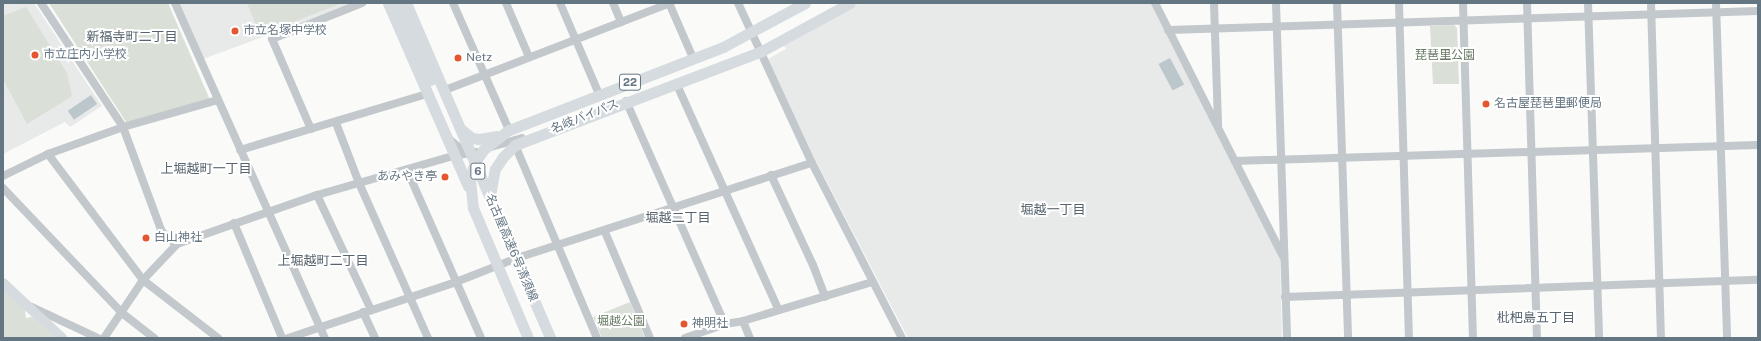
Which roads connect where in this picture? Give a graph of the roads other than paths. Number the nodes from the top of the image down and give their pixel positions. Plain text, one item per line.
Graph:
1 (41, 3) edge
2 (175, 3) edge
3 (362, 3) edge
4 (387, 3) edge
5 (397, 3) edge
6 (406, 3) edge
7 (453, 3) edge
8 (506, 3) edge
9 (560, 3) edge
10 (613, 3) edge
11 (670, 3) edge
12 (738, 3) edge
13 (805, 3) edge
14 (850, 3) edge
15 (1155, 3) edge
16 (1214, 3) edge
17 (1276, 3) edge
18 (1337, 3) edge
19 (1399, 3) edge
20 (1463, 3) edge
21 (1527, 3) edge
22 (1588, 3) edge
23 (1651, 3) edge
24 (1716, 3) edge
25 (1758, 11) edge
26 (1716, 12) junction
27 (1651, 14) junction
28 (1589, 16) junction
29 (1527, 18) junction
30 (1464, 20) junction
31 (621, 22) junction
32 (1399, 22) junction
33 (1338, 24) junction
34 (1277, 26) junction
35 (1215, 28) junction
36 (1168, 30) junction
37 (751, 34) junction
38 (575, 39) junction
39 (760, 52) junction
40 (529, 57) junction
41 (693, 58) junction
42 (483, 74) junction
43 (677, 85) junction
44 (445, 90) junction
45 (427, 94) junction
46 (599, 94) junction
47 (218, 100) junction
48 (626, 101) junction
49 (336, 123) junction
50 (123, 127) junction
51 (561, 127) junction
52 (311, 129) junction
53 (1218, 129) junction
54 (462, 130) joint
55 (505, 132) junction
56 (515, 145) junction
57 (1758, 145) edge
58 (1721, 146) junction
59 (1655, 148) junction
60 (240, 150) junction
61 (1593, 150) junction
62 (469, 152) junction
63 (1532, 152) junction
64 (48, 154) junction
65 (1468, 154) junction
66 (1404, 156) junction
67 (1342, 158) junction
68 (1281, 160) junction
69 (1234, 161) junction
70 (812, 163) junction
71 (407, 170) junction
72 (3, 176) edge
73 (771, 176) junction
74 (359, 183) junction
75 (3, 188) edge
76 (725, 191) junction
77 (317, 195) junction
78 (490, 196) junction
79 (674, 208) junction
80 (476, 210) junction
81 (267, 211) junction
82 (234, 223) junction
83 (605, 232) junction
84 (177, 244) junction
85 (559, 245) junction
86 (517, 258) junction
87 (1284, 258) junction
88 (497, 266) junction
89 (143, 280) junction
90 (1758, 280) edge
91 (1725, 281) junction
92 (456, 282) junction
93 (872, 282) junction
94 (3, 283) edge
95 (1659, 284) junction
96 (1597, 286) junction
97 (1536, 288) junction
98 (1472, 290) junction
99 (1408, 292) junction
100 (1346, 295) junction
101 (411, 297) junction
102 (825, 297) junction
103 (1285, 297) junction
104 (24, 303) junction
105 (778, 309) junction
106 (367, 311) junction
107 (122, 312) junction
108 (743, 321) junction
109 (725, 324) junction
110 (320, 328) junction
111 (62, 338) edge
112 (98, 338) edge
113 (104, 338) edge
114 (154, 338) edge
115 (218, 338) edge
116 (282, 338) edge
117 (288, 338) edge
118 (325, 338) edge
119 (375, 338) edge
120 (428, 338) edge
121 (481, 338) edge
122 (528, 338) edge
123 (532, 338) edge
124 (551, 338) edge
125 (597, 338) edge
126 (650, 338) edge
127 (685, 338) edge
128 (750, 338) edge
129 (902, 338) edge
130 (1287, 338) edge
131 (1348, 338) edge
132 (1409, 338) edge
133 (1473, 338) edge
134 (1537, 338) edge
135 (1599, 338) edge
136 (1661, 338) edge
137 (1727, 338) edge

1 - 50 street
2 - 47 street
3 - 52 street
4 - 45 street
4 - 80 highway, 名古屋高速6号清須線 / 6
5 - 80 highway
6 - 44 street
6 - 124 highway, 名古屋高速6号清須線 / 6
7 - 42 street
8 - 40 street
9 - 38 street
10 - 31 street
11 - 31 street
11 - 41 street
12 - 37 street
13 - 37 highway, 名岐バイパス / 22
14 - 39 highway, 名岐バイパス / 22
15 - 36 street
16 - 35 street
17 - 34 street
18 - 33 street
19 - 32 street
20 - 30 street
21 - 29 street
22 - 28 street
23 - 27 street
24 - 26 street
25 - 26 street
26 - 27 street
26 - 58 street
27 - 28 street
27 - 59 street
28 - 29 street
28 - 61 street
29 - 30 street
29 - 63 street
30 - 32 street
30 - 65 street
31 - 38 street
32 - 33 street
32 - 66 street
33 - 34 street
33 - 67 street
34 - 35 street
34 - 68 street
35 - 36 street
35 - 53 street
36 - 53 street
37 - 39 street
37 - 41 highway, 名岐バイパス / 22
38 - 40 street
38 - 46 street
39 - 43 highway, 名岐バイパス / 22
39 - 70 street
40 - 42 street
41 - 46 highway, 名岐バイパス / 22
42 - 44 street
42 - 55 street
43 - 48 highway, 名岐バイパス / 22
43 - 76 street
44 - 54 street
45 - 49 street
45 - 62 street
46 - 55 highway, 名岐バイパス / 22
47 - 50 street
47 - 60 street
48 - 51 highway, 名岐バイパス / 22
48 - 79 street
49 - 52 street
49 - 74 street
50 - 64 street
50 - 84 street
51 - 56 highway, 名岐バイパス / 22
51 - 62 street
52 - 60 street
53 - 69 street
54 - 62 highway
55 - 62 highway, 名岐バイパス
56 - 78 highway, 名岐バイパス / 22
56 - 85 street
57 - 58 street
58 - 59 street
58 - 91 street
59 - 61 street
59 - 95 street
60 - 81 street
61 - 63 street
61 - 96 street
62 - 71 street
62 - 78 highway
62 - 80 street
62 - 80 highway
63 - 65 street
63 - 97 street
64 - 72 street
64 - 89 street
65 - 66 street
65 - 98 street
66 - 67 street
66 - 99 street
67 - 68 street
67 - 100 street
68 - 69 street
68 - 87 street
69 - 87 street
70 - 73 street
70 - 93 street
71 - 74 street
71 - 92 street
73 - 76 street
73 - 102 street
74 - 77 street
74 - 101 street
75 - 107 street
76 - 79 street
76 - 105 street
77 - 81 street
77 - 106 street
78 - 86 highway
79 - 83 street
79 - 109 street
80 - 88 highway
80 - 123 highway, 名古屋高速6号清須線 / 6
81 - 82 street
81 - 110 street
82 - 84 street
82 - 116 street
83 - 85 street
83 - 126 street
84 - 89 street
85 - 86 street
85 - 125 street
86 - 88 street
86 - 124 highway
87 - 103 street
88 - 92 street
88 - 122 highway
89 - 107 street
89 - 115 street
90 - 91 street
91 - 95 street
91 - 137 street
92 - 101 street
92 - 121 street
93 - 102 street
93 - 129 street
94 - 104 main road
95 - 96 street
95 - 136 street
96 - 97 street
96 - 135 street
97 - 98 street
97 - 134 street
98 - 99 street
98 - 133 street
99 - 100 street
99 - 132 street
100 - 103 street
100 - 131 street
101 - 106 street
101 - 120 street
102 - 105 street
103 - 130 street
104 - 111 main road
104 - 112 street
105 - 108 street
106 - 110 street
106 - 119 street
107 - 113 street
107 - 114 street
108 - 109 street
108 - 128 street
109 - 127 street
110 - 117 street
110 - 118 street

